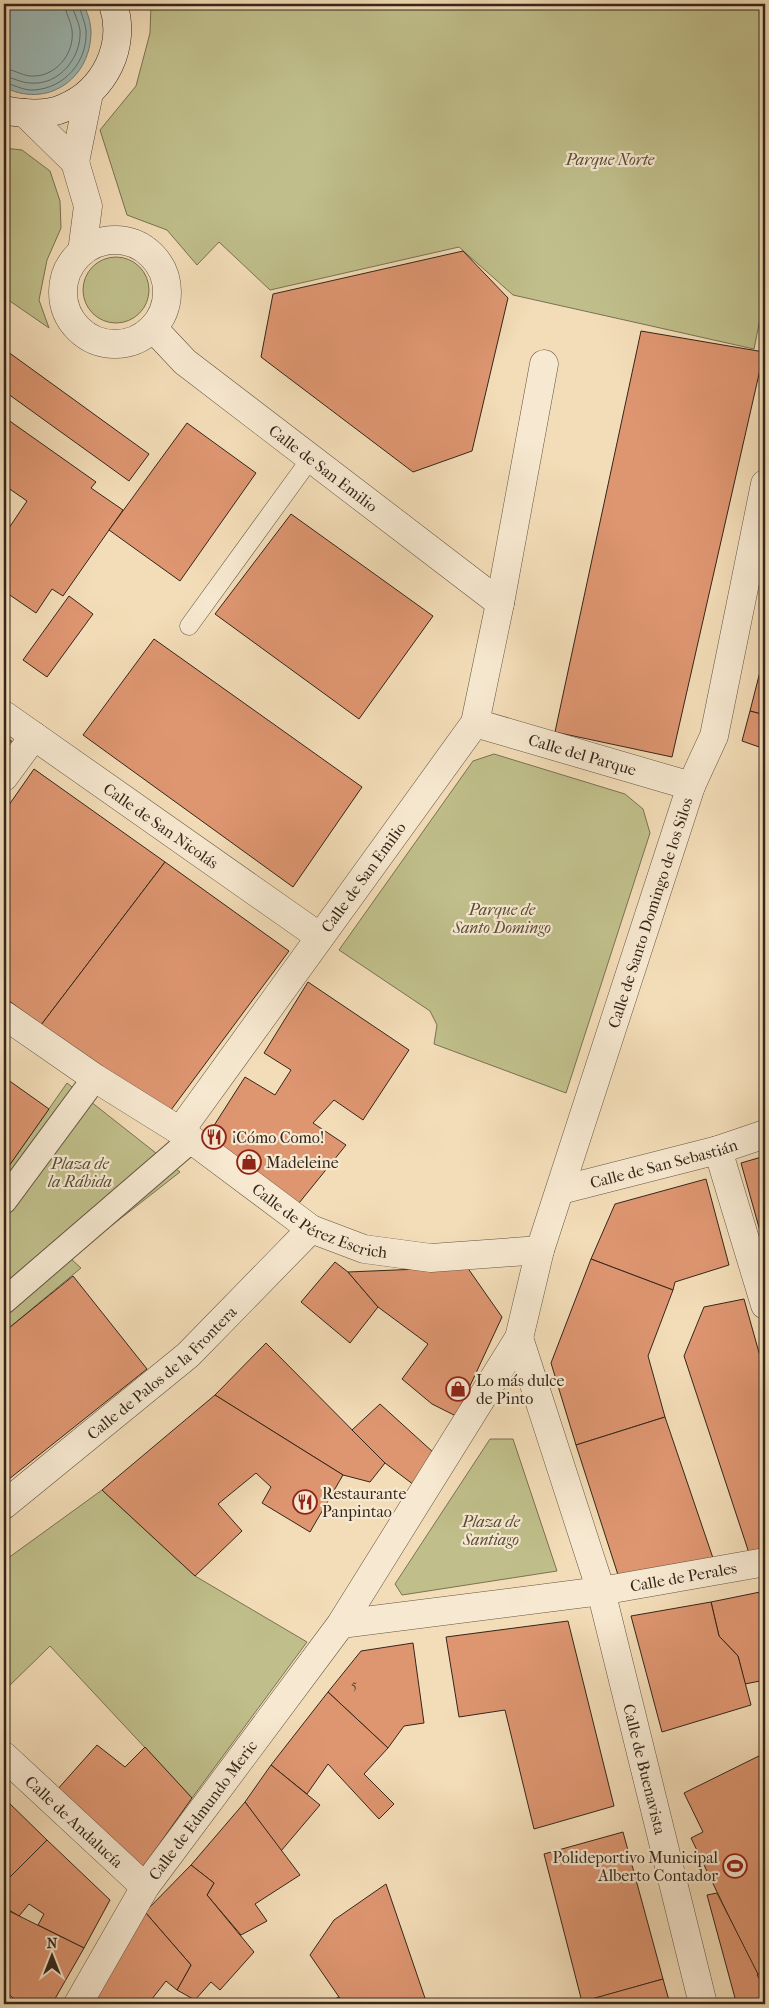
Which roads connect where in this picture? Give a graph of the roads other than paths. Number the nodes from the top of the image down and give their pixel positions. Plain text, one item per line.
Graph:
1 (117, 8) edge
2 (89, 94) junction
3 (14, 111) edge
4 (75, 162) junction
5 (88, 206) junction
6 (115, 239) junction
7 (82, 252) junction
8 (153, 328) junction
9 (544, 364) dead end
10 (311, 458) junction
11 (765, 484) edge
12 (500, 603) junction
13 (189, 626) dead end
14 (4, 715) edge
15 (475, 723) junction
16 (34, 736) junction
17 (4, 777) edge
18 (691, 786) junction
19 (320, 937) junction
20 (4, 1015) edge
21 (95, 1078) junction
22 (765, 1134) edge
23 (186, 1135) junction
24 (718, 1150) junction
25 (561, 1190) junction
26 (4, 1201) edge
27 (311, 1229) junction
28 (540, 1250) junction
29 (4, 1301) edge
30 (765, 1305) edge
31 (519, 1338) junction
32 (4, 1505) edge
33 (765, 1562) edge
34 (601, 1591) junction
35 (341, 1624) junction
36 (4, 1756) edge
37 (144, 1887) junction
38 (78, 2004) edge
39 (703, 2004) edge

1 - 2 street
2 - 3 street
2 - 4 street
3 - 4 street
4 - 5 street
5 - 6 street
5 - 7 street
6 - 7 street
6 - 8 street
7 - 8 street
8 - 10 street, Calle de San Emilio
9 - 12 street, Calle de San Emilio
10 - 12 street, Calle de San Emilio
10 - 13 lane
11 - 18 street, Calle de Santo Domingo de los Silos
12 - 15 street, Calle de San Emilio
14 - 16 street, Calle de San Nicolás
15 - 18 street, Calle del Parque
15 - 19 street, Calle de San Emilio
16 - 17 street
16 - 19 street, Calle de San Nicolás
18 - 25 street, Calle de Santo Domingo de los Silos
19 - 23 street, Calle de San Emilio
20 - 21 street, Calle de Pérez Escrich
21 - 23 street, Calle de Pérez Escrich
21 - 26 street
22 - 24 street, Calle de San Sebastián
23 - 27 street, Calle de Pérez Escrich
23 - 29 street
24 - 25 street, Calle de San Sebastián
24 - 30 street
25 - 28 street, Calle de Santo Domingo de los Silos
27 - 28 street, Calle de Pérez Escrich
27 - 32 street, Calle de Palos de la Frontera
28 - 31 street, Calle de Santo Domingo de los Silos
31 - 34 street
31 - 35 street
33 - 34 street, Calle de Perales
34 - 35 street
34 - 39 street, Calle de Buenavista
35 - 37 street, Calle de Edmundo Meric
36 - 37 street, Calle de Andalucía
37 - 38 street, Calle de Edmundo Meric

